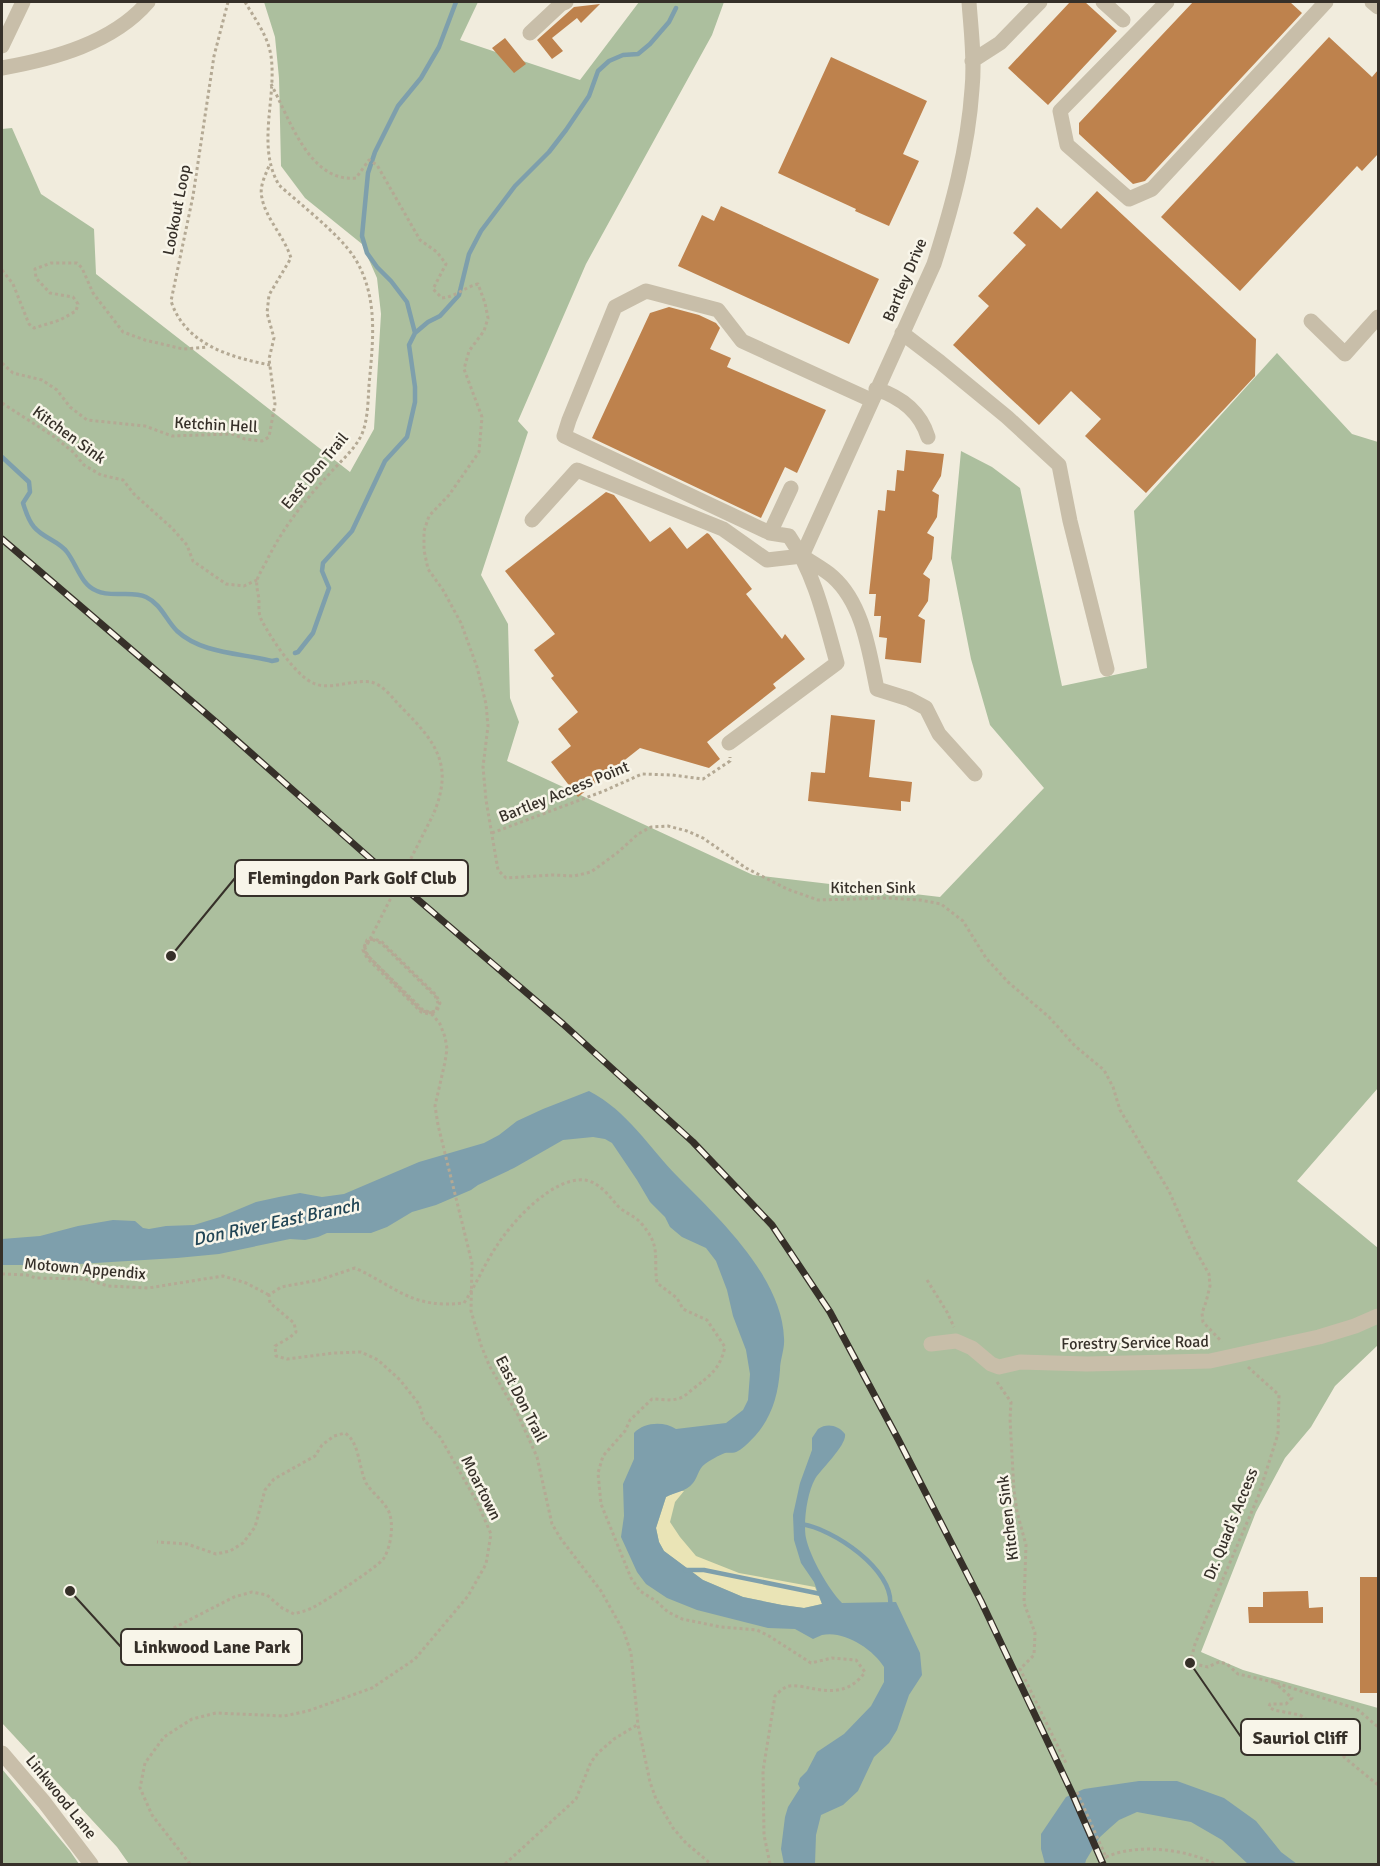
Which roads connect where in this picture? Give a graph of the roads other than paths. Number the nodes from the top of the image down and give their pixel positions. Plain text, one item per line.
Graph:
1 (23, 2) edge
2 (148, 2) edge
3 (566, 2) edge
4 (969, 2) edge
5 (1040, 2) edge
6 (1103, 2) edge
7 (1167, 2) edge
8 (1326, 2) edge
9 (1372, 2) edge
10 (1378, 7) edge
11 (1123, 20) dead end
12 (530, 33) dead end
13 (4, 36) edge
14 (972, 61) junction
15 (2, 68) edge
16 (1378, 317) edge
17 (1311, 321) dead end
18 (902, 333) junction
19 (874, 394) junction
20 (928, 437) dead end
21 (791, 488) dead end
22 (532, 520) dead end
23 (770, 533) junction
24 (802, 556) junction
25 (1107, 669) dead end
26 (729, 743) road end
27 (975, 774) dead end
28 (1378, 1316) edge
29 (931, 1344) dead end
30 (2, 1753) edge
31 (91, 1864) edge

1 - 13 street
2 - 15 street
3 - 12 street
4 - 14 street, Bartley Drive
5 - 14 street
6 - 11 street
7 - 8 street
9 - 10 street
14 - 18 street, Bartley Drive
16 - 17 street
18 - 19 street, Bartley Drive
18 - 25 street
19 - 20 street
19 - 23 street
19 - 24 street, Bartley Drive
21 - 23 street
22 - 24 street
23 - 24 street
24 - 26 street
24 - 27 street
28 - 29 street, Forestry Service Road
30 - 31 street, Linkwood Lane

